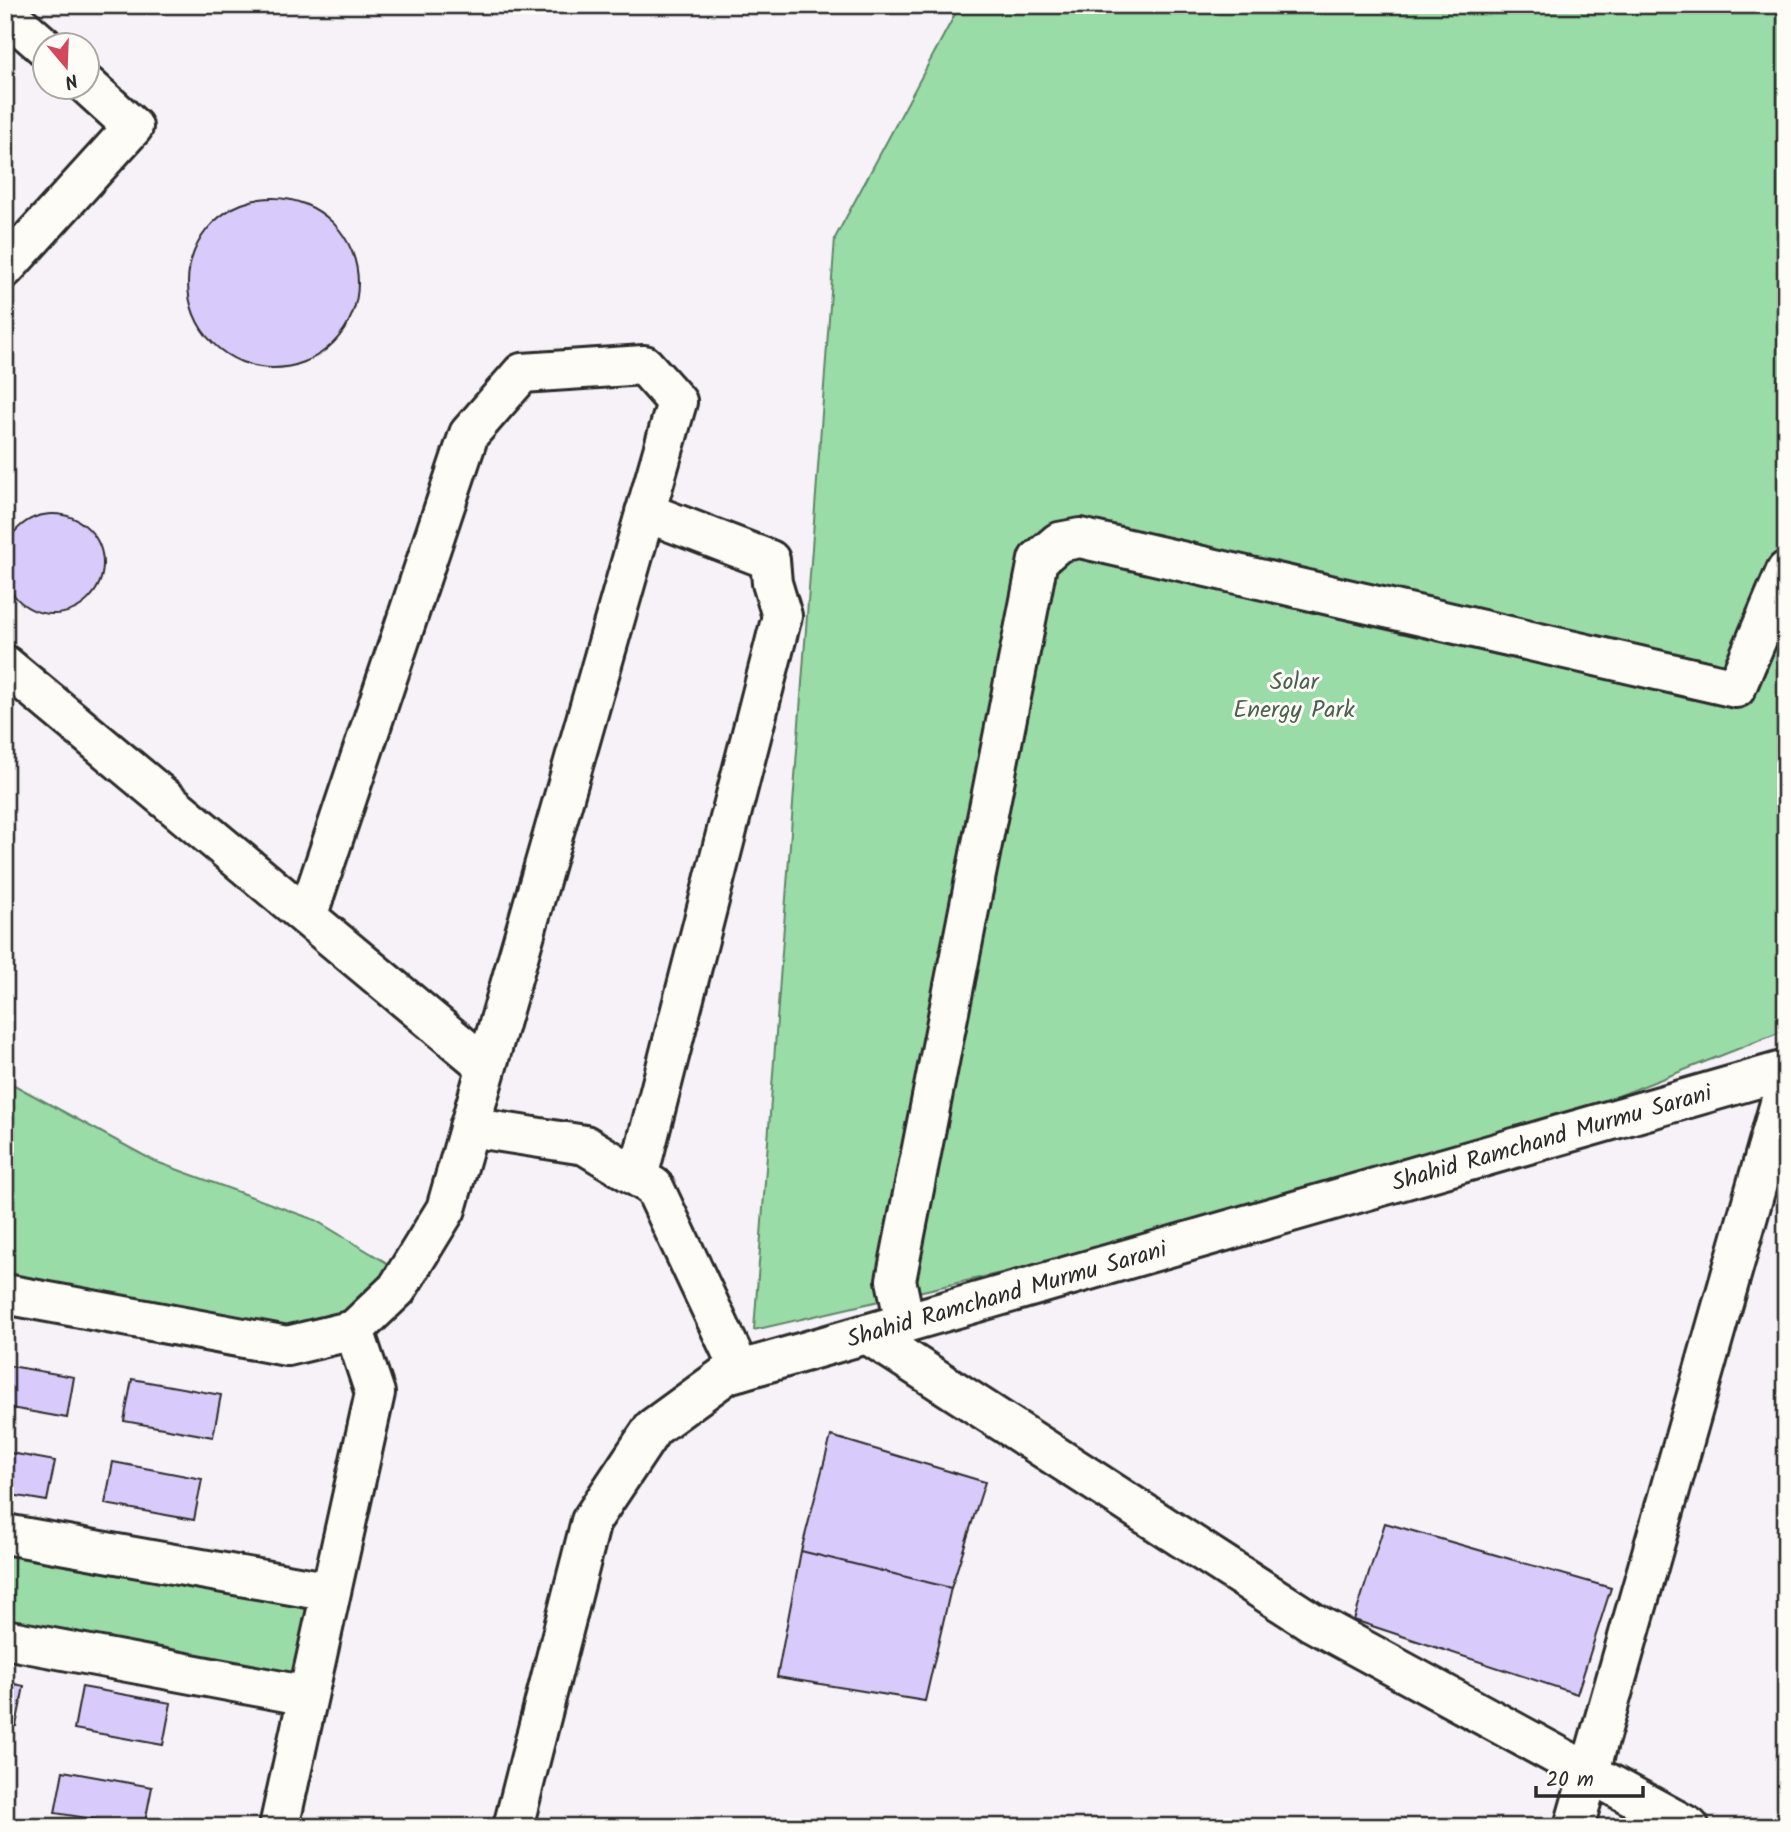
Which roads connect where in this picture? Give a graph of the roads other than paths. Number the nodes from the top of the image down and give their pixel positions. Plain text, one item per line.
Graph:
1 (5, 12) edge
2 (32, 36) edge
3 (102, 99) edge
4 (5, 268) edge
5 (645, 513) junction
6 (1786, 571) edge
7 (10, 677) edge
8 (307, 916) junction
9 (486, 1066) junction
10 (1786, 1070) edge
11 (1786, 1082) edge
12 (469, 1127) junction
13 (638, 1177) junction
14 (5, 1294) edge
15 (905, 1323) junction
16 (354, 1329) junction
17 (867, 1334) junction
18 (740, 1370) junction
19 (5, 1534) edge
20 (331, 1592) junction
21 (5, 1639) edge
22 (308, 1696) junction
23 (1589, 1772) junction
24 (279, 1827) edge
25 (513, 1827) edge
26 (1574, 1827) edge
27 (1689, 1827) edge

1 - 2 street
3 - 4 street
5 - 8 street
5 - 9 street
5 - 13 street
6 - 15 street
7 - 8 street
8 - 9 street
9 - 12 street
10 - 15 street, Shahid Ramchand Murmu Sarani
11 - 23 street
12 - 13 street
12 - 16 street
13 - 18 street
14 - 16 street
15 - 17 street, Shahid Ramchand Murmu Sarani
16 - 20 street
17 - 18 street, Shahid Ramchand Murmu Sarani
17 - 23 street
18 - 25 street, Shahid Ramchand Murmu Sarani
19 - 20 street
20 - 22 street
21 - 22 street
22 - 24 street
23 - 26 street
23 - 27 street

